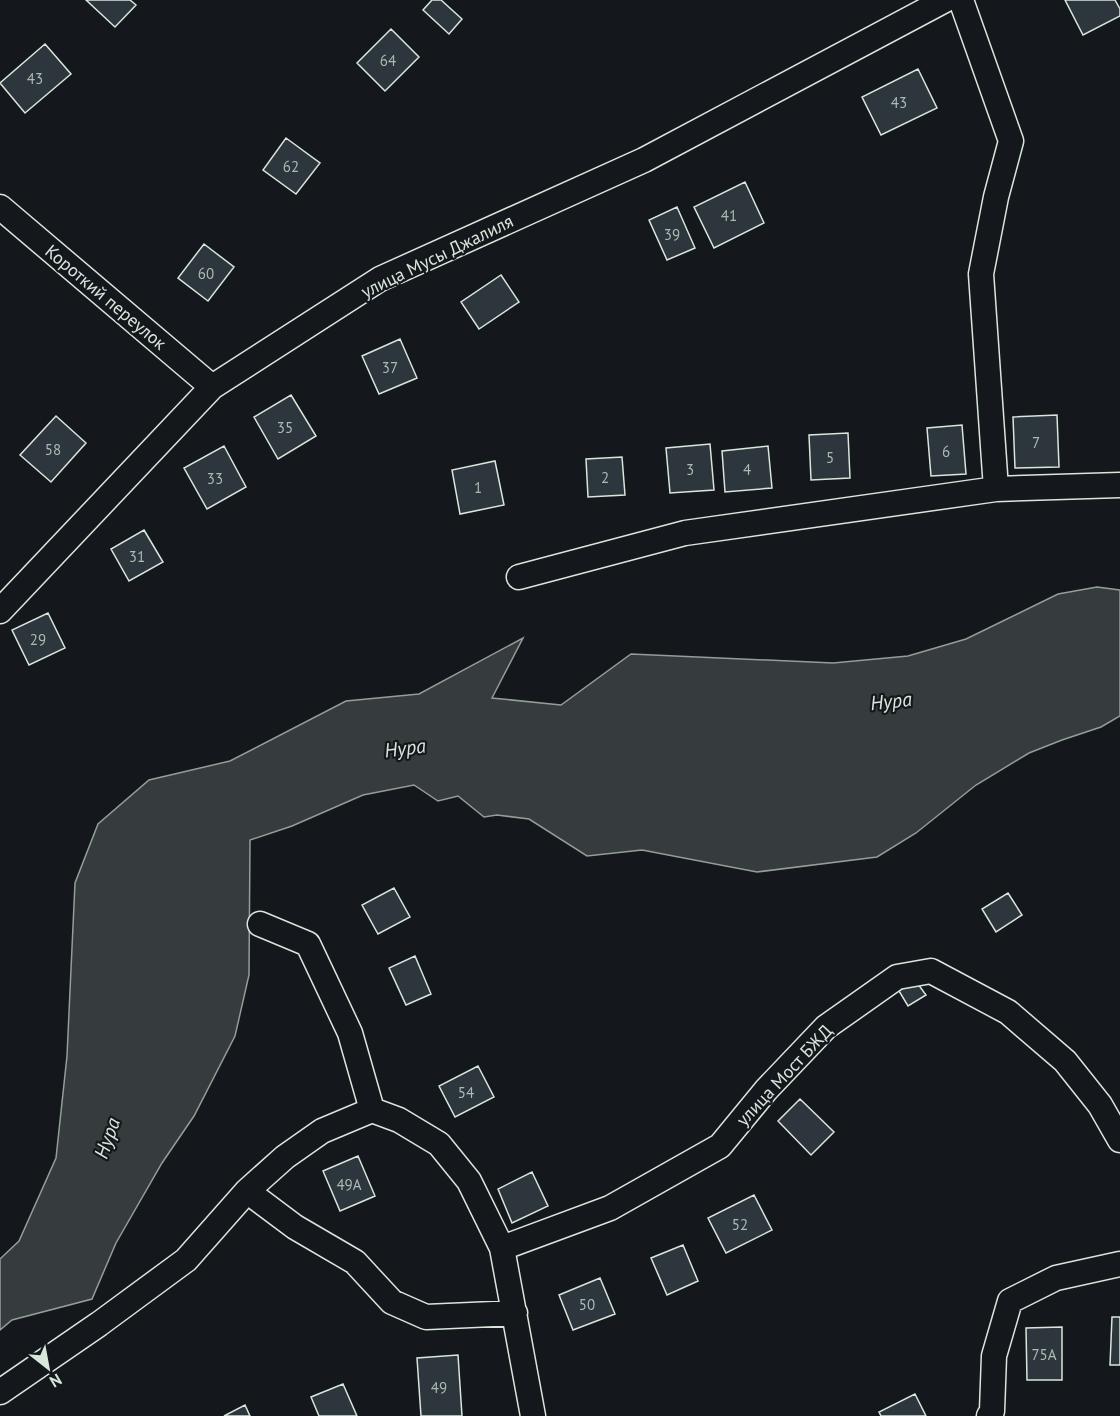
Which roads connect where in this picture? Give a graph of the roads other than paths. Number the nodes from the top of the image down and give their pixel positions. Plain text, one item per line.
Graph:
1 (945, 0) edge
2 (961, 0) edge
3 (0, 207) edge
4 (212, 387) junction
5 (1120, 485) edge
6 (996, 489) junction
7 (519, 577) dead end
8 (0, 611) edge
9 (260, 924) dead end
10 (372, 1110) junction
11 (1120, 1140) edge
12 (247, 1191) junction
13 (502, 1248) junction
14 (1120, 1264) edge
15 (515, 1313) junction
16 (0, 1392) edge
17 (533, 1416) edge
18 (989, 1416) edge

1 - 4 street, улица Мусы Джалиля
2 - 6 street
3 - 4 street, Короткий переулок
4 - 8 street, улица Мусы Джалиля
5 - 6 street
6 - 7 street
9 - 10 street
10 - 12 street
10 - 13 street
11 - 13 street, улица Мост БЖД
12 - 15 street
12 - 16 street
13 - 15 street
14 - 18 street
15 - 17 street

